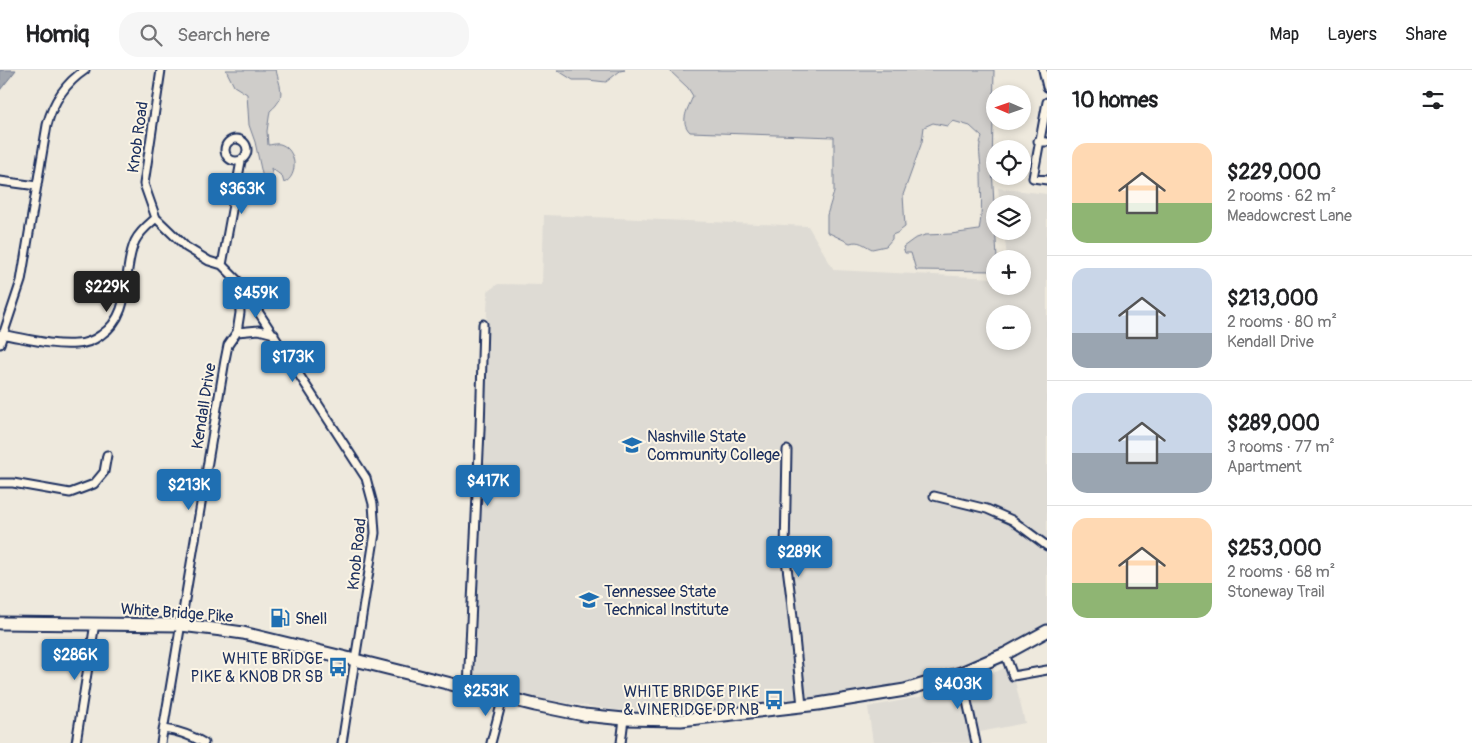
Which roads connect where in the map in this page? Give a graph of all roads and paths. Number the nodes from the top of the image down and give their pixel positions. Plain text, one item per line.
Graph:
1 (85, 70) edge
2 (161, 70) edge
3 (1043, 70) edge
4 (1047, 87) edge
5 (1047, 102) edge
6 (1038, 141) junction
7 (1047, 142) edge
8 (241, 161) dead end
9 (1047, 180) edge
10 (0, 181) edge
11 (36, 186) junction
12 (156, 218) junction
13 (222, 265) junction
14 (239, 282) junction
15 (483, 324) dead end
16 (237, 332) junction
17 (1, 334) edge
18 (274, 334) junction
19 (0, 344) edge
20 (787, 450) dead end
21 (107, 455) dead end
22 (0, 483) edge
23 (934, 496) dead end
24 (1047, 546) edge
25 (0, 623) edge
26 (95, 623) junction
27 (181, 625) junction
28 (1047, 631) edge
29 (1005, 654) junction
30 (356, 660) junction
31 (1047, 670) edge
32 (961, 673) junction
33 (468, 688) junction
34 (503, 697) junction
35 (802, 706) junction
36 (624, 719) junction
37 (164, 729) junction
38 (76, 743) edge
39 (161, 743) edge
40 (204, 743) edge
41 (342, 743) edge
42 (492, 743) edge
43 (621, 743) edge
44 (976, 743) edge

1 - 11 street
2 - 12 street, Knob Road
3 - 4 street
5 - 6 street
6 - 7 street
6 - 9 street
8 - 13 street
10 - 11 street
11 - 17 street
12 - 13 street, Knob Road
12 - 17 street
13 - 14 street, Knob Road
14 - 16 street, Kendall Drive
14 - 18 street, Knob Road
15 - 33 street
16 - 18 street
16 - 27 street, Kendall Drive
17 - 19 street
18 - 30 street, Knob Road
20 - 35 street
21 - 22 street
23 - 24 street
25 - 26 main road, White Bridge Pike
26 - 27 main road, White Bridge Pike
26 - 38 street
27 - 30 main road, White Bridge Pike
27 - 37 street, Kendall Drive
28 - 29 main road, White Bridge Pike
29 - 31 street
29 - 32 main road, White Bridge Pike
30 - 33 main road, White Bridge Pike
30 - 41 street, Knob Road
32 - 35 main road, White Bridge Pike
32 - 44 street
33 - 34 main road, White Bridge Pike
34 - 36 main road, White Bridge Pike
34 - 42 street
35 - 36 main road, White Bridge Pike
36 - 43 street
37 - 39 street, Kendall Drive
37 - 40 street

